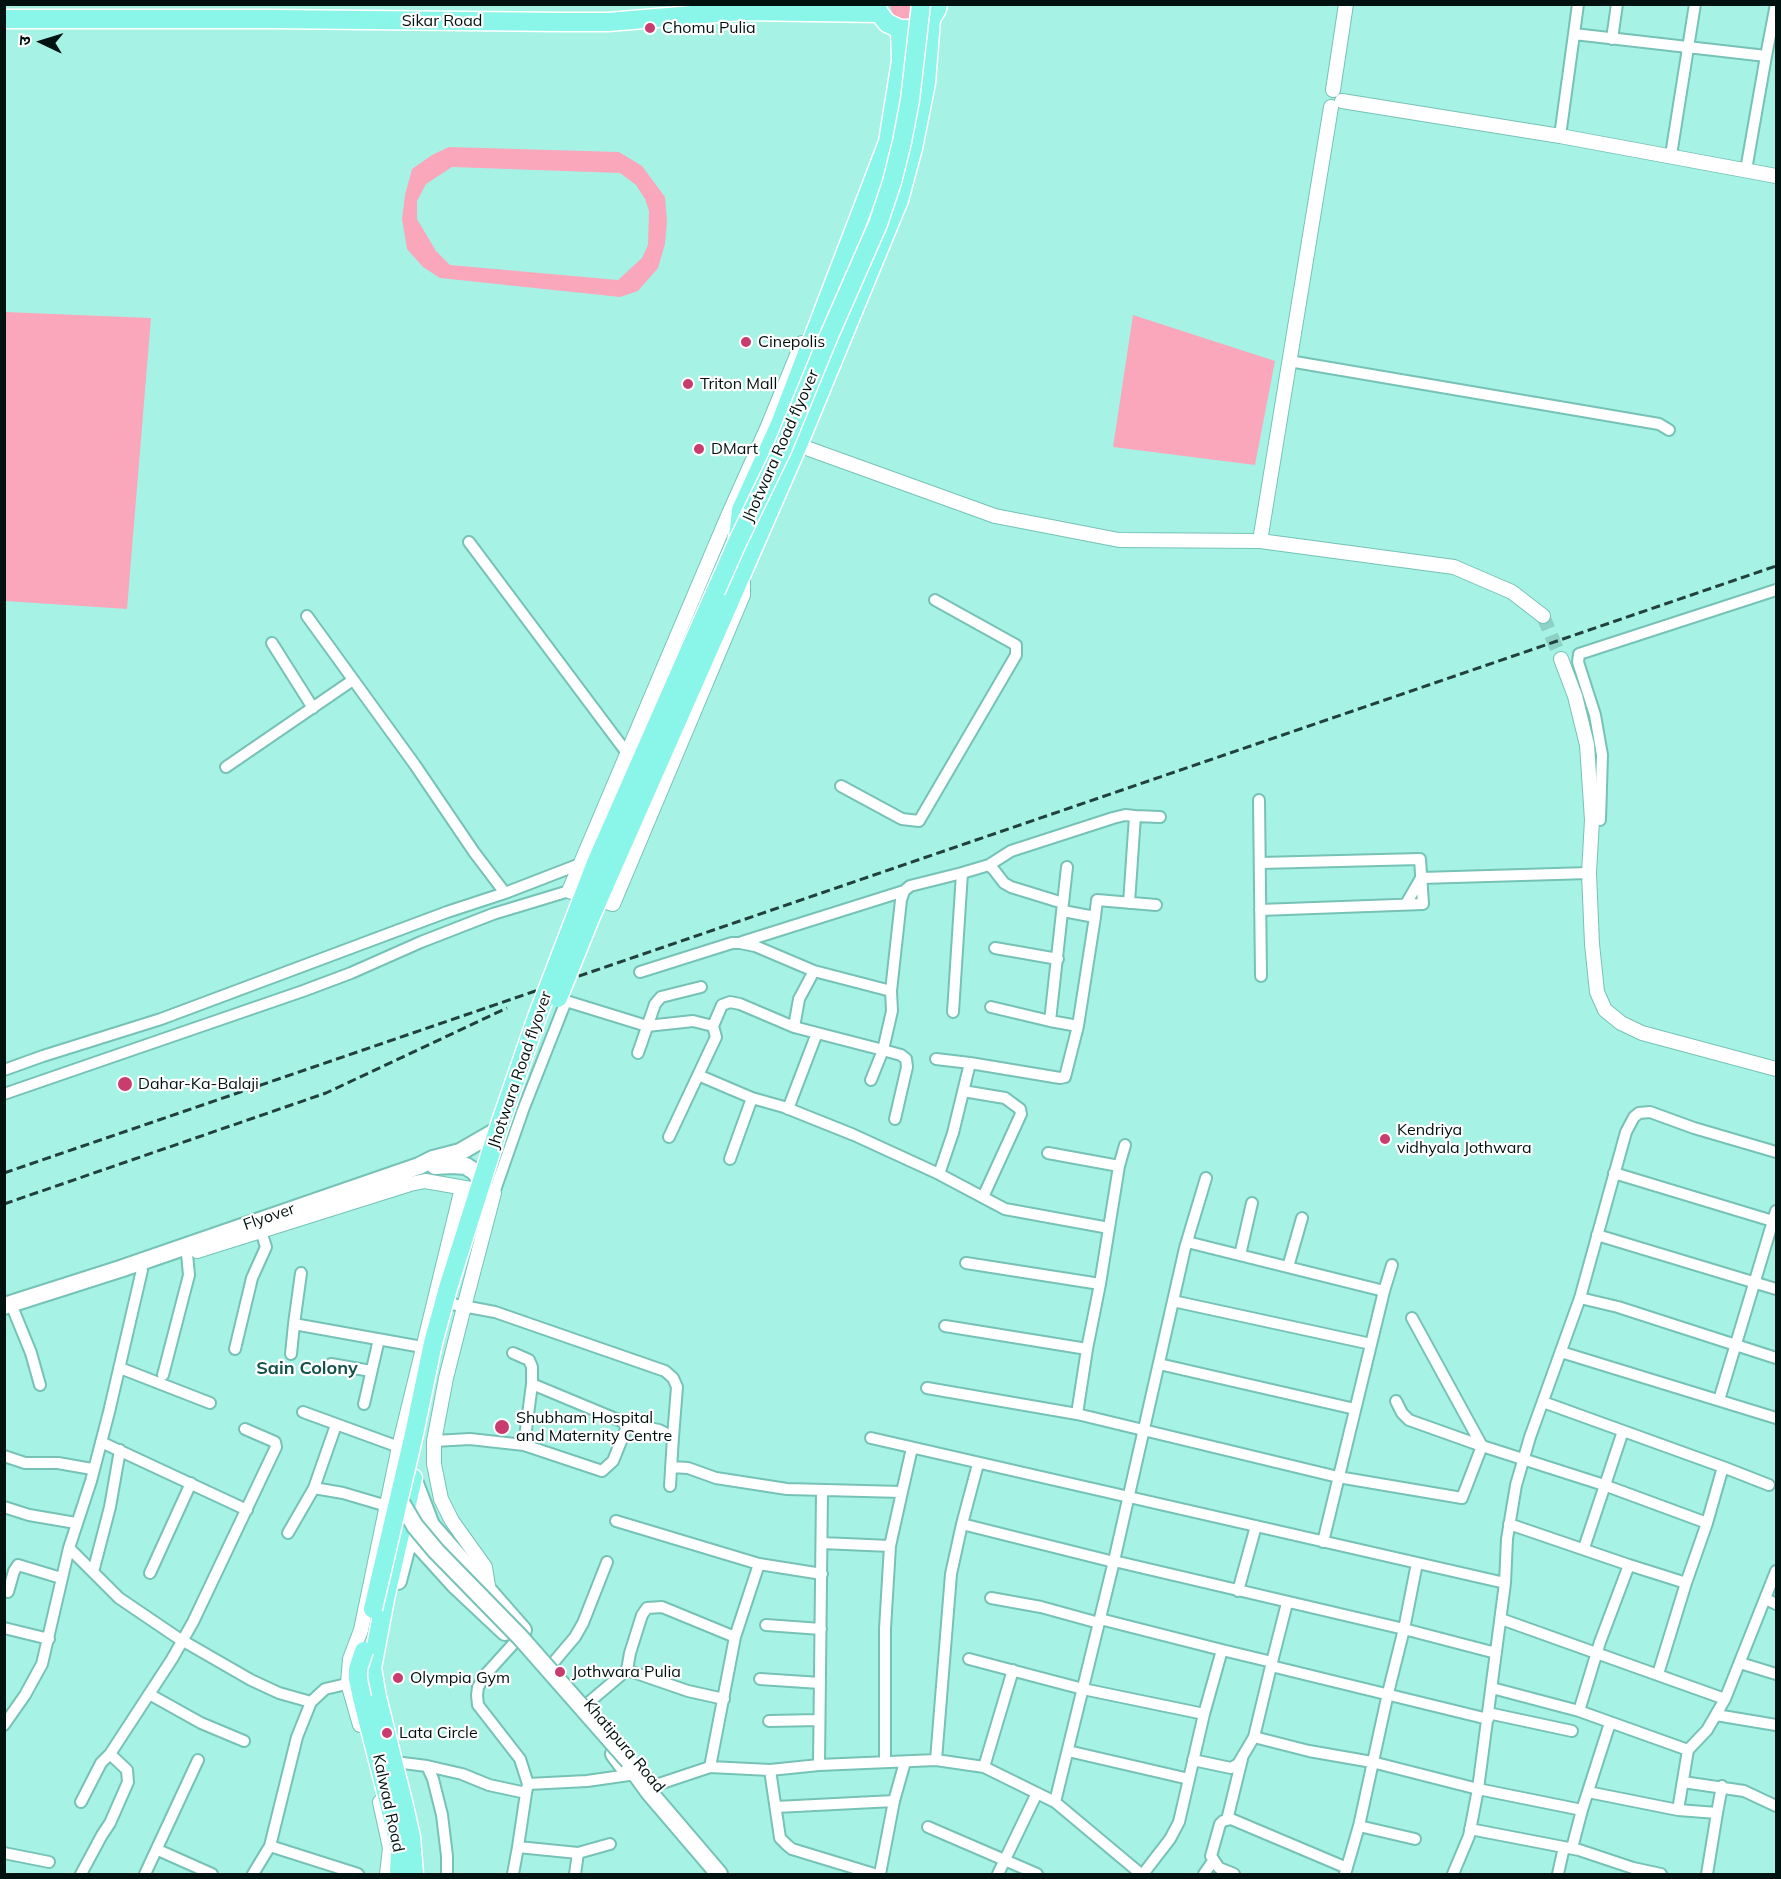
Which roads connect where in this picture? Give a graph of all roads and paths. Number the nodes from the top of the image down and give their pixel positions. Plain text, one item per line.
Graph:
1 (1346, 4) edge
2 (1578, 4) edge
3 (1617, 4) edge
4 (1695, 4) edge
5 (1776, 4) edge
6 (877, 9) edge
7 (930, 9) edge
8 (4, 19) edge
9 (900, 29) junction
10 (1574, 34) junction
11 (1612, 39) junction
12 (1687, 48) junction
13 (1766, 56) junction
14 (1335, 99) junction
15 (1560, 136) junction
16 (1671, 155) junction
17 (1746, 170) junction
18 (1776, 176) edge
19 (861, 213) junction
20 (1289, 361) junction
21 (1669, 430) dead end
22 (798, 445) junction
23 (1260, 541) junction
24 (470, 542) dead end
25 (737, 543) junction
26 (743, 569) junction
27 (1776, 590) edge
28 (935, 600) dead end
29 (307, 616) dead end
30 (1543, 616) tunnel mouth
31 (272, 643) dead end
32 (1561, 659) tunnel mouth
33 (353, 680) junction
34 (313, 708) junction
35 (627, 753) junction
36 (226, 767) dead end
37 (841, 786) dead end
38 (1259, 800) dead end
39 (1135, 816) junction
40 (1160, 817) dead end
41 (1600, 820) dead end
42 (1260, 863) junction
43 (580, 864) junction
44 (989, 865) junction
45 (1067, 867) dead end
46 (962, 873) junction
47 (1589, 873) junction
48 (1421, 878) junction
49 (569, 891) junction
50 (904, 891) junction
51 (506, 893) junction
52 (486, 900) junction
53 (1129, 903) junction
54 (1156, 905) dead end
55 (1063, 907) junction
56 (1260, 910) junction
57 (493, 914) junction
58 (1095, 917) junction
59 (740, 943) junction
60 (995, 948) dead end
61 (1058, 959) junction
62 (814, 971) junction
63 (640, 972) dead end
64 (1261, 976) dead end
65 (701, 987) dead end
66 (891, 991) junction
67 (990, 1007) dead end
68 (953, 1012) dead end
69 (1050, 1021) junction
70 (647, 1026) junction
71 (713, 1026) junction
72 (1078, 1026) junction
73 (794, 1027) junction
74 (817, 1033) junction
75 (883, 1050) junction
76 (638, 1053) dead end
77 (936, 1059) dead end
78 (970, 1063) junction
79 (1776, 1069) edge
80 (4, 1070) edge
81 (698, 1076) junction
82 (871, 1080) dead end
83 (963, 1091) junction
84 (4, 1094) edge
85 (752, 1098) junction
86 (788, 1108) junction
87 (896, 1119) dead end
88 (498, 1130) junction
89 (669, 1137) dead end
90 (1125, 1144) dead end
91 (1776, 1152) edge
92 (1048, 1153) dead end
93 (730, 1159) dead end
94 (419, 1166) junction
95 (1119, 1166) junction
96 (1614, 1173) junction
97 (939, 1174) junction
98 (1206, 1178) dead end
99 (488, 1187) junction
100 (462, 1188) junction
101 (983, 1197) junction
102 (1252, 1203) dead end
103 (1302, 1218) dead end
104 (1775, 1218) edge
105 (1109, 1228) junction
106 (261, 1231) junction
107 (1597, 1235) junction
108 (1187, 1242) junction
109 (187, 1254) junction
110 (1240, 1255) junction
111 (966, 1263) dead end
112 (145, 1264) junction
113 (1392, 1265) dead end
114 (1288, 1267) junction
115 (301, 1273) dead end
116 (1755, 1282) junction
117 (1100, 1284) junction
118 (1776, 1289) edge
119 (1384, 1291) junction
120 (1580, 1298) junction
121 (434, 1301) junction
122 (1173, 1301) junction
123 (8, 1305) edge
124 (464, 1307) junction
125 (1412, 1318) dead end
126 (294, 1324) junction
127 (945, 1326) dead end
128 (379, 1339) junction
129 (1371, 1344) junction
130 (1735, 1346) junction
131 (422, 1347) junction
132 (235, 1349) dead end
133 (1087, 1349) junction
134 (1561, 1352) junction
135 (513, 1353) dead end
136 (291, 1354) dead end
137 (1776, 1358) edge
138 (331, 1364) dead end
139 (1159, 1364) junction
140 (120, 1368) junction
141 (371, 1371) junction
142 (163, 1375) dead end
143 (532, 1384) junction
144 (40, 1385) dead end
145 (927, 1388) dead end
146 (1719, 1400) junction
147 (1396, 1401) dead end
148 (1543, 1402) junction
149 (210, 1403) dead end
150 (364, 1404) dead end
151 (1355, 1409) junction
152 (303, 1412) dead end
153 (1077, 1414) junction
154 (1776, 1418) edge
155 (628, 1424) junction
156 (336, 1425) junction
157 (245, 1429) dead end
158 (1143, 1430) junction
159 (1623, 1431) junction
160 (673, 1437) junction
161 (871, 1438) dead end
162 (434, 1441) junction
163 (101, 1442) junction
164 (524, 1445) junction
165 (1482, 1446) junction
166 (399, 1447) junction
167 (912, 1448) junction
168 (120, 1450) junction
169 (4, 1456) edge
170 (1524, 1458) junction
171 (978, 1464) junction
172 (671, 1467) junction
173 (1723, 1467) junction
174 (92, 1469) junction
175 (1338, 1477) junction
176 (413, 1479) junction
177 (191, 1483) junction
178 (1604, 1485) junction
179 (1769, 1485) dead end
180 (670, 1486) dead end
181 (314, 1488) junction
182 (822, 1491) junction
183 (902, 1492) junction
184 (1127, 1497) junction
185 (393, 1502) junction
186 (4, 1507) edge
187 (247, 1510) junction
188 (616, 1521) dead end
189 (76, 1523) junction
190 (1707, 1523) junction
191 (962, 1524) junction
192 (1509, 1524) junction
193 (1256, 1527) junction
194 (288, 1533) dead end
195 (1323, 1542) junction
196 (822, 1543) junction
197 (890, 1546) junction
198 (69, 1548) junction
199 (1584, 1548) junction
200 (1114, 1561) junction
201 (606, 1562) dead end
202 (1418, 1563) junction
203 (759, 1564) junction
204 (1629, 1565) junction
205 (1776, 1571) edge
206 (93, 1572) junction
207 (150, 1573) dead end
208 (822, 1574) junction
209 (61, 1578) junction
210 (1505, 1583) junction
211 (1686, 1583) junction
212 (484, 1586) junction
213 (387, 1591) junction
214 (1238, 1591) junction
215 (8, 1592) dead end
216 (991, 1598) dead end
217 (1766, 1599) junction
218 (1287, 1602) junction
219 (1776, 1604) edge
220 (1500, 1619) junction
221 (1099, 1621) junction
222 (766, 1624) dead end
223 (4, 1628) edge
224 (821, 1629) junction
225 (1404, 1629) junction
226 (735, 1637) junction
227 (49, 1640) junction
228 (183, 1640) junction
229 (515, 1642) junction
230 (1222, 1650) junction
231 (369, 1652) junction
232 (1496, 1653) junction
233 (1597, 1653) junction
234 (969, 1659) dead end
235 (1740, 1663) junction
236 (553, 1664) junction
237 (1272, 1664) junction
238 (627, 1670) junction
239 (1013, 1670) junction
240 (1658, 1674) junction
241 (1776, 1674) edge
242 (760, 1679) dead end
243 (348, 1683) junction
244 (820, 1683) junction
245 (1492, 1688) junction
246 (1083, 1689) junction
247 (371, 1692) junction
248 (1388, 1693) junction
249 (149, 1694) junction
250 (724, 1699) junction
251 (1725, 1699) junction
252 (311, 1702) junction
253 (588, 1703) junction
254 (1579, 1711) junction
255 (1204, 1714) junction
256 (1716, 1715) junction
257 (1488, 1716) junction
258 (819, 1720) junction
259 (770, 1721) dead end
260 (1610, 1723) junction
261 (4, 1725) edge
262 (1776, 1725) edge
263 (1572, 1731) dead end
264 (1254, 1737) junction
265 (243, 1741) dead end
266 (1688, 1750) junction
267 (1068, 1751) junction
268 (110, 1754) junction
269 (1242, 1758) junction
270 (198, 1760) dead end
271 (936, 1760) junction
272 (1193, 1760) junction
273 (395, 1762) junction
274 (885, 1762) junction
275 (905, 1762) junction
276 (1372, 1762) junction
277 (819, 1765) junction
278 (427, 1766) junction
279 (633, 1767) junction
280 (710, 1767) junction
281 (984, 1767) junction
282 (770, 1770) junction
283 (1189, 1779) junction
284 (1683, 1782) junction
285 (1722, 1786) junction
286 (527, 1788) junction
287 (652, 1788) junction
288 (1478, 1789) junction
289 (1588, 1792) junction
290 (1037, 1793) junction
291 (894, 1801) junction
292 (81, 1802) dead end
293 (1055, 1802) junction
294 (1776, 1806) edge
295 (776, 1807) junction
296 (1582, 1810) junction
297 (1678, 1810) junction
298 (1717, 1813) junction
299 (1227, 1820) junction
300 (1359, 1826) junction
301 (928, 1827) dead end
302 (1470, 1829) junction
303 (1415, 1839) dead end
304 (610, 1844) dead end
305 (270, 1846) junction
306 (518, 1847) junction
307 (1568, 1847) junction
308 (158, 1850) junction
309 (4, 1853) edge
310 (578, 1853) junction
311 (1004, 1861) junction
312 (1213, 1861) junction
313 (50, 1862) dead end
314 (1346, 1871) edge
315 (208, 1874) edge
316 (1144, 1874) edge
317 (81, 1875) edge
318 (145, 1875) edge
319 (254, 1875) edge
320 (358, 1875) edge
321 (387, 1875) edge
322 (399, 1875) edge
323 (414, 1875) edge
324 (447, 1875) edge
325 (513, 1875) edge
326 (575, 1875) edge
327 (719, 1875) edge
328 (732, 1875) edge
329 (874, 1875) edge
330 (880, 1875) edge
331 (998, 1875) edge
332 (1037, 1875) edge
333 (1204, 1875) edge
334 (1234, 1875) edge
335 (1453, 1875) edge
336 (1558, 1875) edge
337 (1661, 1875) edge
338 (1707, 1875) edge

1 - 14 street
2 - 10 street
3 - 11 street
4 - 12 street
5 - 13 street
6 - 8 main road, Sikar Road
6 - 9 main road
7 - 9 main road
7 - 22 main road, Jhotwara Road flyover
7 - 25 main road, Jhotwara Road flyover, bridge
9 - 19 main road, Jhotwara Road flyover
10 - 11 street
10 - 15 street
11 - 12 street
12 - 13 street
12 - 16 street
13 - 17 street
14 - 15 street
14 - 20 street
15 - 16 street
16 - 17 street
17 - 18 street
19 - 25 main road, Jhotwara Road flyover
19 - 35 street
20 - 21 street
20 - 23 street
22 - 23 street
22 - 26 main road, Jhotwara Road flyover
23 - 30 street
24 - 35 street
25 - 88 main road, Jhotwara Road flyover, bridge
26 - 49 street
26 - 176 main road, Jhotwara Road flyover, bridge
27 - 41 street
28 - 37 street
29 - 33 street
31 - 34 street
32 - 47 street
33 - 34 street
33 - 51 street
34 - 36 street
35 - 43 street
38 - 42 street
39 - 40 street
39 - 44 street
39 - 53 street
42 - 48 street
42 - 56 street
43 - 49 street
43 - 51 street
44 - 46 street
44 - 55 street
45 - 55 street
46 - 50 street
46 - 68 street
47 - 48 street
47 - 79 street
48 - 56 street
49 - 57 street
50 - 59 street
50 - 66 street
51 - 52 street
52 - 57 street
52 - 80 street
53 - 54 street
53 - 58 street
55 - 58 street
55 - 61 street
56 - 64 street
57 - 84 street
58 - 72 street
59 - 62 street
59 - 63 street
60 - 61 street
61 - 69 street
62 - 66 street
62 - 73 street
65 - 70 street
66 - 75 street
67 - 69 street
69 - 72 street
70 - 71 street
70 - 76 street
70 - 99 street
71 - 73 street
71 - 81 street
72 - 78 street
73 - 74 street
74 - 75 street
74 - 86 street
75 - 82 street
75 - 87 street
77 - 78 street
78 - 83 street
81 - 85 street
81 - 89 street
83 - 97 street
83 - 101 street
85 - 86 street
85 - 93 street
86 - 97 street
88 - 94 main road, Flyover
88 - 99 main road, Jhotwara Road flyover, bridge
90 - 95 street
91 - 96 street
92 - 95 street
94 - 99 main road, Flyover
94 - 112 main road, Flyover
95 - 105 street
96 - 104 street
96 - 107 street
97 - 101 street
98 - 108 street
99 - 100 street
99 - 124 street
99 - 185 main road, Jhotwara Road flyover, bridge
100 - 106 street
100 - 121 street
101 - 105 street
102 - 110 street
103 - 114 street
104 - 116 street
105 - 117 street
106 - 109 street
106 - 132 street
107 - 116 street
107 - 120 street
108 - 110 street
108 - 122 street
109 - 112 street
109 - 142 street
110 - 114 street
111 - 117 street
112 - 123 main road, Flyover
112 - 140 street
113 - 119 street
114 - 119 street
115 - 126 street
116 - 118 street
116 - 130 street
117 - 133 street
119 - 129 street
120 - 130 street
120 - 134 street
121 - 124 street
121 - 131 street
122 - 129 street
122 - 139 street
123 - 144 street
124 - 160 street
124 - 162 street
125 - 165 street
126 - 128 street
126 - 136 street
127 - 133 street
128 - 131 street
128 - 141 street
129 - 151 street
130 - 137 street
130 - 146 street
131 - 166 street
133 - 153 street
134 - 146 street
134 - 148 street
135 - 143 street
138 - 141 street
139 - 151 street
139 - 158 street
140 - 149 street
140 - 163 street
141 - 150 street
143 - 155 street
143 - 164 street
145 - 153 street
146 - 154 street
147 - 165 street
148 - 159 street
148 - 170 street
151 - 175 street
152 - 156 street
153 - 158 street
155 - 160 street
155 - 164 street
156 - 166 street
156 - 181 street
157 - 187 street
158 - 175 street
158 - 184 street
159 - 173 street
159 - 178 street
160 - 172 street
161 - 167 street
162 - 164 street
162 - 212 street
163 - 168 street
163 - 174 street
165 - 170 street
165 - 175 street
166 - 185 street
167 - 171 street
167 - 183 street
168 - 177 street
168 - 206 street
169 - 174 street
170 - 178 street
170 - 192 street
171 - 184 street
171 - 191 street
172 - 180 street
172 - 182 street
173 - 179 street
173 - 190 street
174 - 189 street
175 - 195 street
176 - 212 main road, Khatipura Road
176 - 213 main road, Jhotwara Road flyover
177 - 187 street
177 - 207 street
178 - 190 street
178 - 199 street
181 - 185 street
181 - 194 street
182 - 183 street
182 - 196 street
183 - 197 street
184 - 193 street
184 - 200 street
185 - 231 main road, Jhotwara Road flyover, bridge
185 - 243 street
185 - 279 main road, bridge
186 - 189 street
187 - 228 street
188 - 203 street
189 - 198 street
190 - 211 street
191 - 200 street
191 - 271 street
192 - 199 street
192 - 210 street
193 - 195 street
193 - 214 street
195 - 202 street
196 - 197 street
196 - 208 street
197 - 274 street
198 - 206 street
198 - 209 street
199 - 204 street
200 - 214 street
200 - 221 street
201 - 236 street
202 - 210 street
202 - 225 street
203 - 208 street
203 - 226 street
204 - 211 street
204 - 233 street
205 - 217 street
206 - 228 street
208 - 224 street
209 - 215 street
209 - 227 street
210 - 220 street
211 - 240 street
212 - 236 main road, Khatipura Road
213 - 229 main road
213 - 231 main road, Jhotwara Road flyover
214 - 218 street
216 - 221 street
217 - 219 street
217 - 235 street
218 - 225 street
218 - 237 street
220 - 232 street
220 - 233 street
221 - 230 street
221 - 246 street
222 - 224 street
223 - 227 street
224 - 244 street
225 - 232 street
225 - 248 street
226 - 238 street
226 - 250 street
227 - 261 street
228 - 249 street
228 - 252 street
229 - 279 main road
229 - 286 street
230 - 237 street
230 - 255 street
231 - 247 main road, bridge
232 - 245 street
233 - 240 street
233 - 254 street
234 - 239 street
235 - 241 street
235 - 251 street
236 - 253 main road, Khatipura Road
237 - 248 street
237 - 264 street
238 - 250 street
238 - 253 street
239 - 246 street
239 - 281 street
240 - 251 street
242 - 244 street
243 - 247 street
243 - 252 street
243 - 321 street
244 - 258 street
245 - 254 street
245 - 257 street
246 - 255 street
246 - 267 street
247 - 273 main road
247 - 322 main road, Kalwad Road
248 - 257 street
248 - 276 street
249 - 265 street
249 - 268 street
250 - 280 street
251 - 256 street
252 - 305 street
253 - 287 main road, Khatipura Road
254 - 260 street
255 - 272 street
256 - 262 street
256 - 266 street
257 - 263 street
257 - 288 street
258 - 259 street
258 - 277 street
260 - 266 street
260 - 289 street
264 - 269 street
264 - 276 street
266 - 284 street
267 - 283 street
267 - 293 street
268 - 292 street
268 - 317 street
269 - 272 street
269 - 299 street
270 - 308 street
271 - 275 street
271 - 281 street
272 - 283 street
273 - 278 street
273 - 323 main road
274 - 275 street
274 - 277 street
275 - 291 street
276 - 288 street
276 - 300 street
277 - 282 street
278 - 286 street
278 - 324 street
279 - 286 street
279 - 287 main road
280 - 282 street
280 - 287 street
281 - 290 street
282 - 295 street
283 - 316 street
284 - 285 street
284 - 297 street
285 - 294 street
285 - 298 street
286 - 306 street
287 - 327 main road
287 - 328 main road, Khatipura Road
288 - 296 street
288 - 302 street
289 - 296 street
289 - 297 street
290 - 293 street
290 - 311 street
291 - 295 street
291 - 330 street
293 - 316 street
295 - 329 street
296 - 307 street
297 - 298 street
298 - 338 street
299 - 312 street
299 - 314 street
300 - 303 street
300 - 314 street
301 - 311 street
302 - 307 street
302 - 335 street
304 - 310 street
305 - 319 street
305 - 320 street
306 - 310 street
306 - 325 street
307 - 336 street
307 - 337 street
308 - 315 street
308 - 318 street
309 - 313 street
310 - 326 street
311 - 331 street
311 - 332 street
312 - 333 street
312 - 334 street

